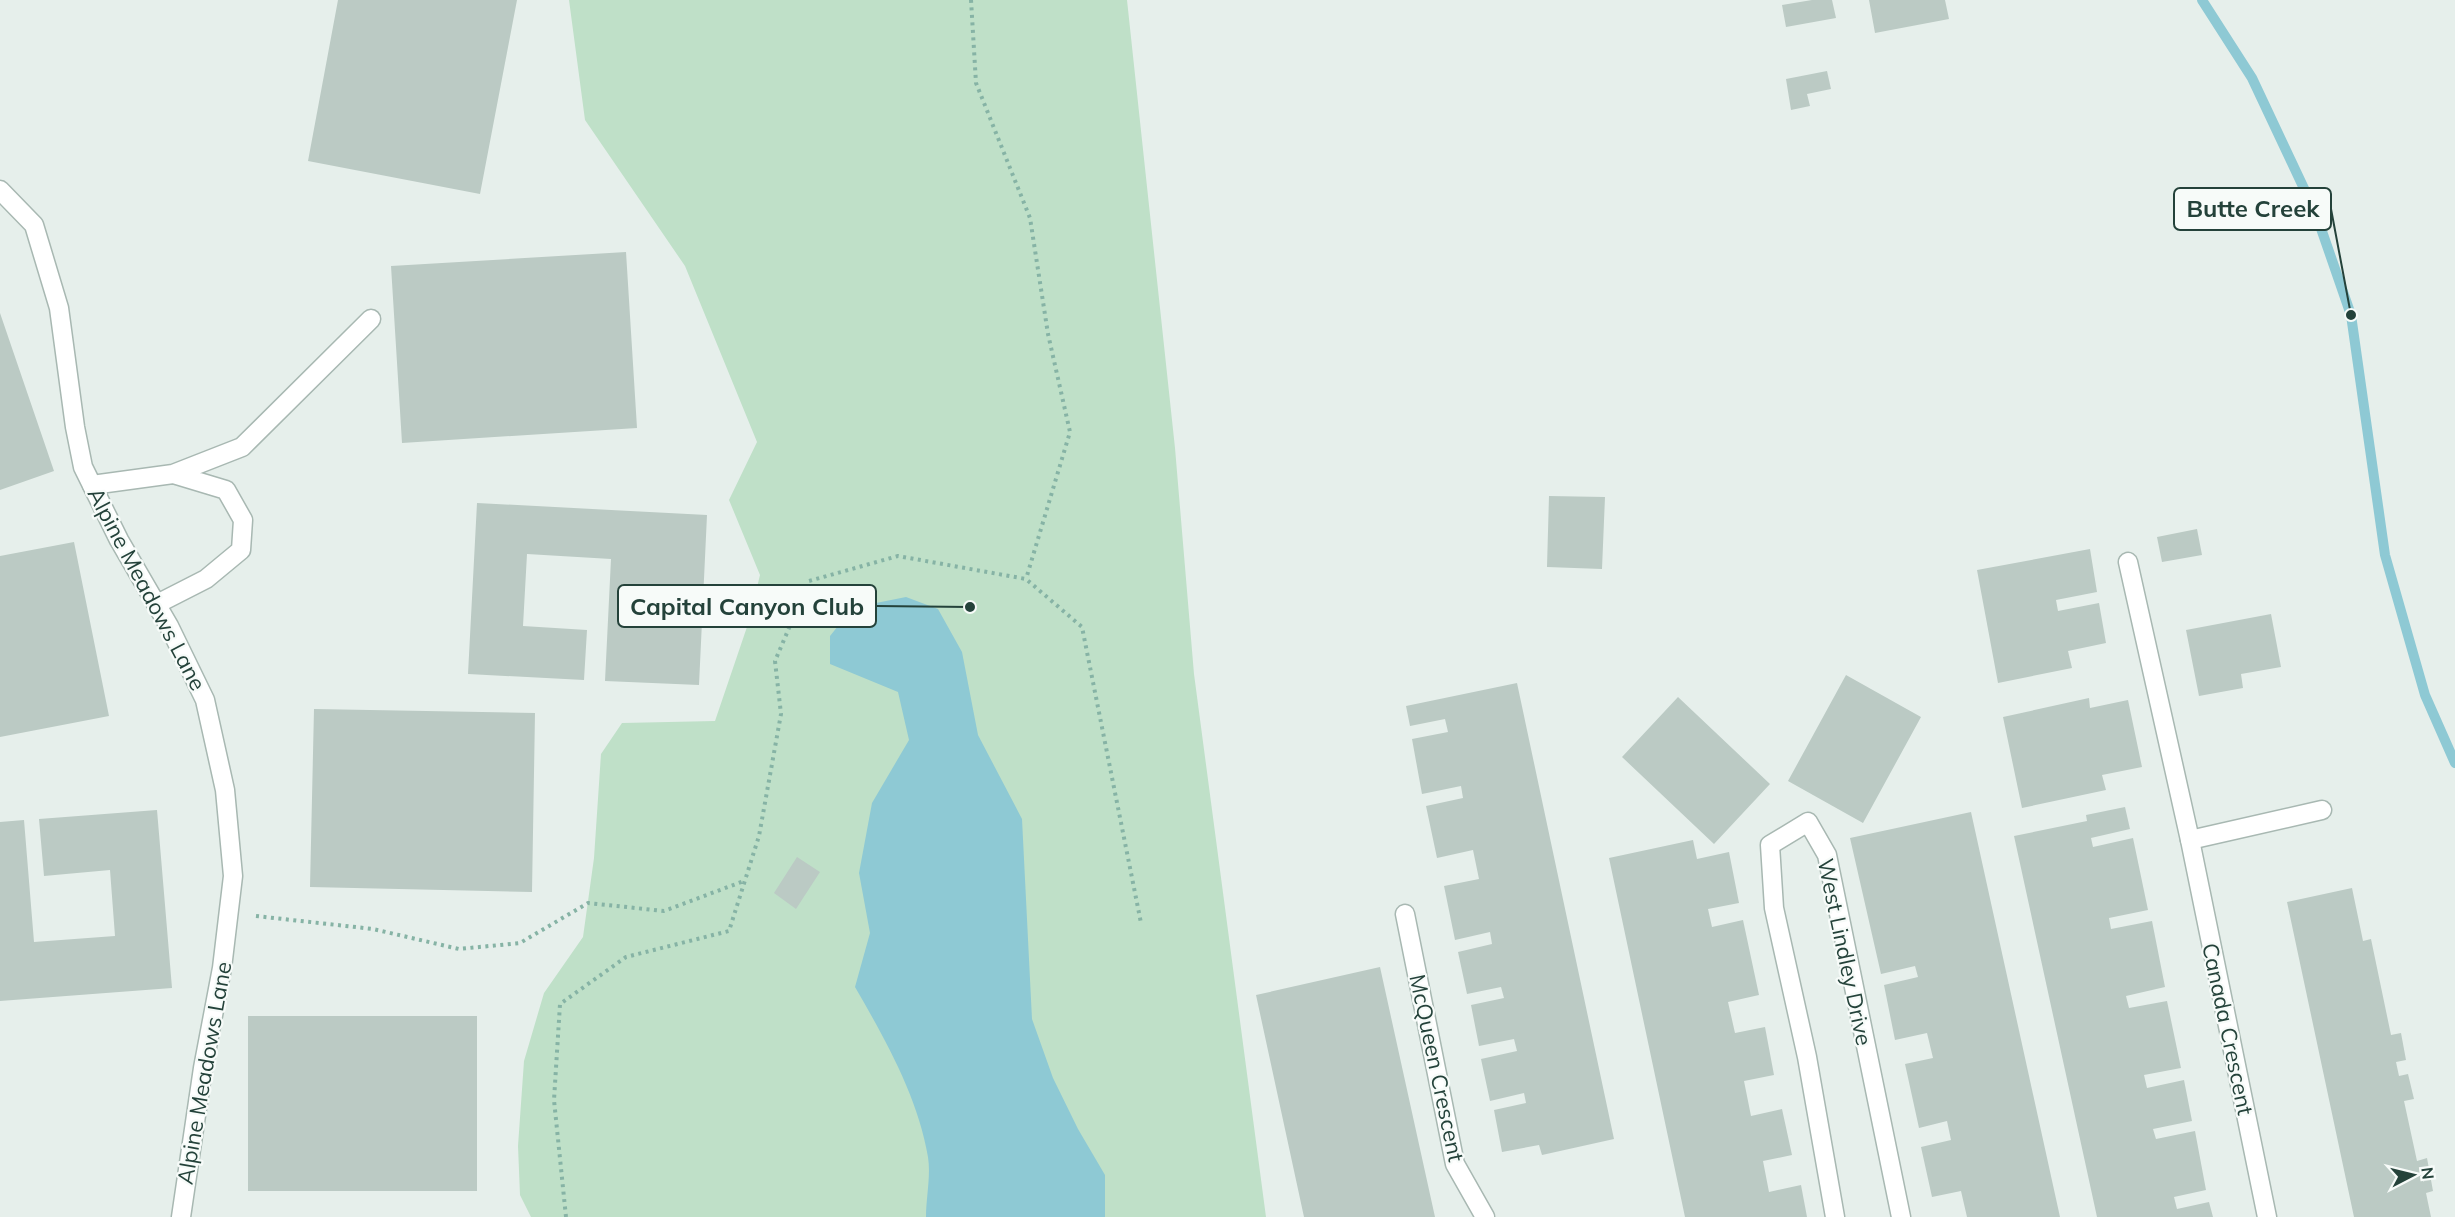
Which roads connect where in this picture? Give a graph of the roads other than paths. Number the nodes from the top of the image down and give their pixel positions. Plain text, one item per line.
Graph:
1 (0, 190) edge
2 (371, 318) dead end
3 (173, 474) junction
4 (92, 485) junction
5 (2128, 562) dead end
6 (157, 604) junction
7 (2322, 810) dead end
8 (2190, 840) junction
9 (1405, 914) dead end
10 (181, 1217) edge
11 (1485, 1217) edge
12 (1835, 1217) edge
13 (1901, 1217) edge
14 (2267, 1217) edge

1 - 4 street, Alpine Meadows Lane
2 - 3 street
3 - 4 street
3 - 6 street
4 - 6 street, Alpine Meadows Lane
5 - 8 street, Canada Crescent
6 - 10 street, Alpine Meadows Lane
7 - 8 street
8 - 14 street, Canada Crescent
9 - 11 street, McQueen Crescent
12 - 13 street, West Lindley Drive

